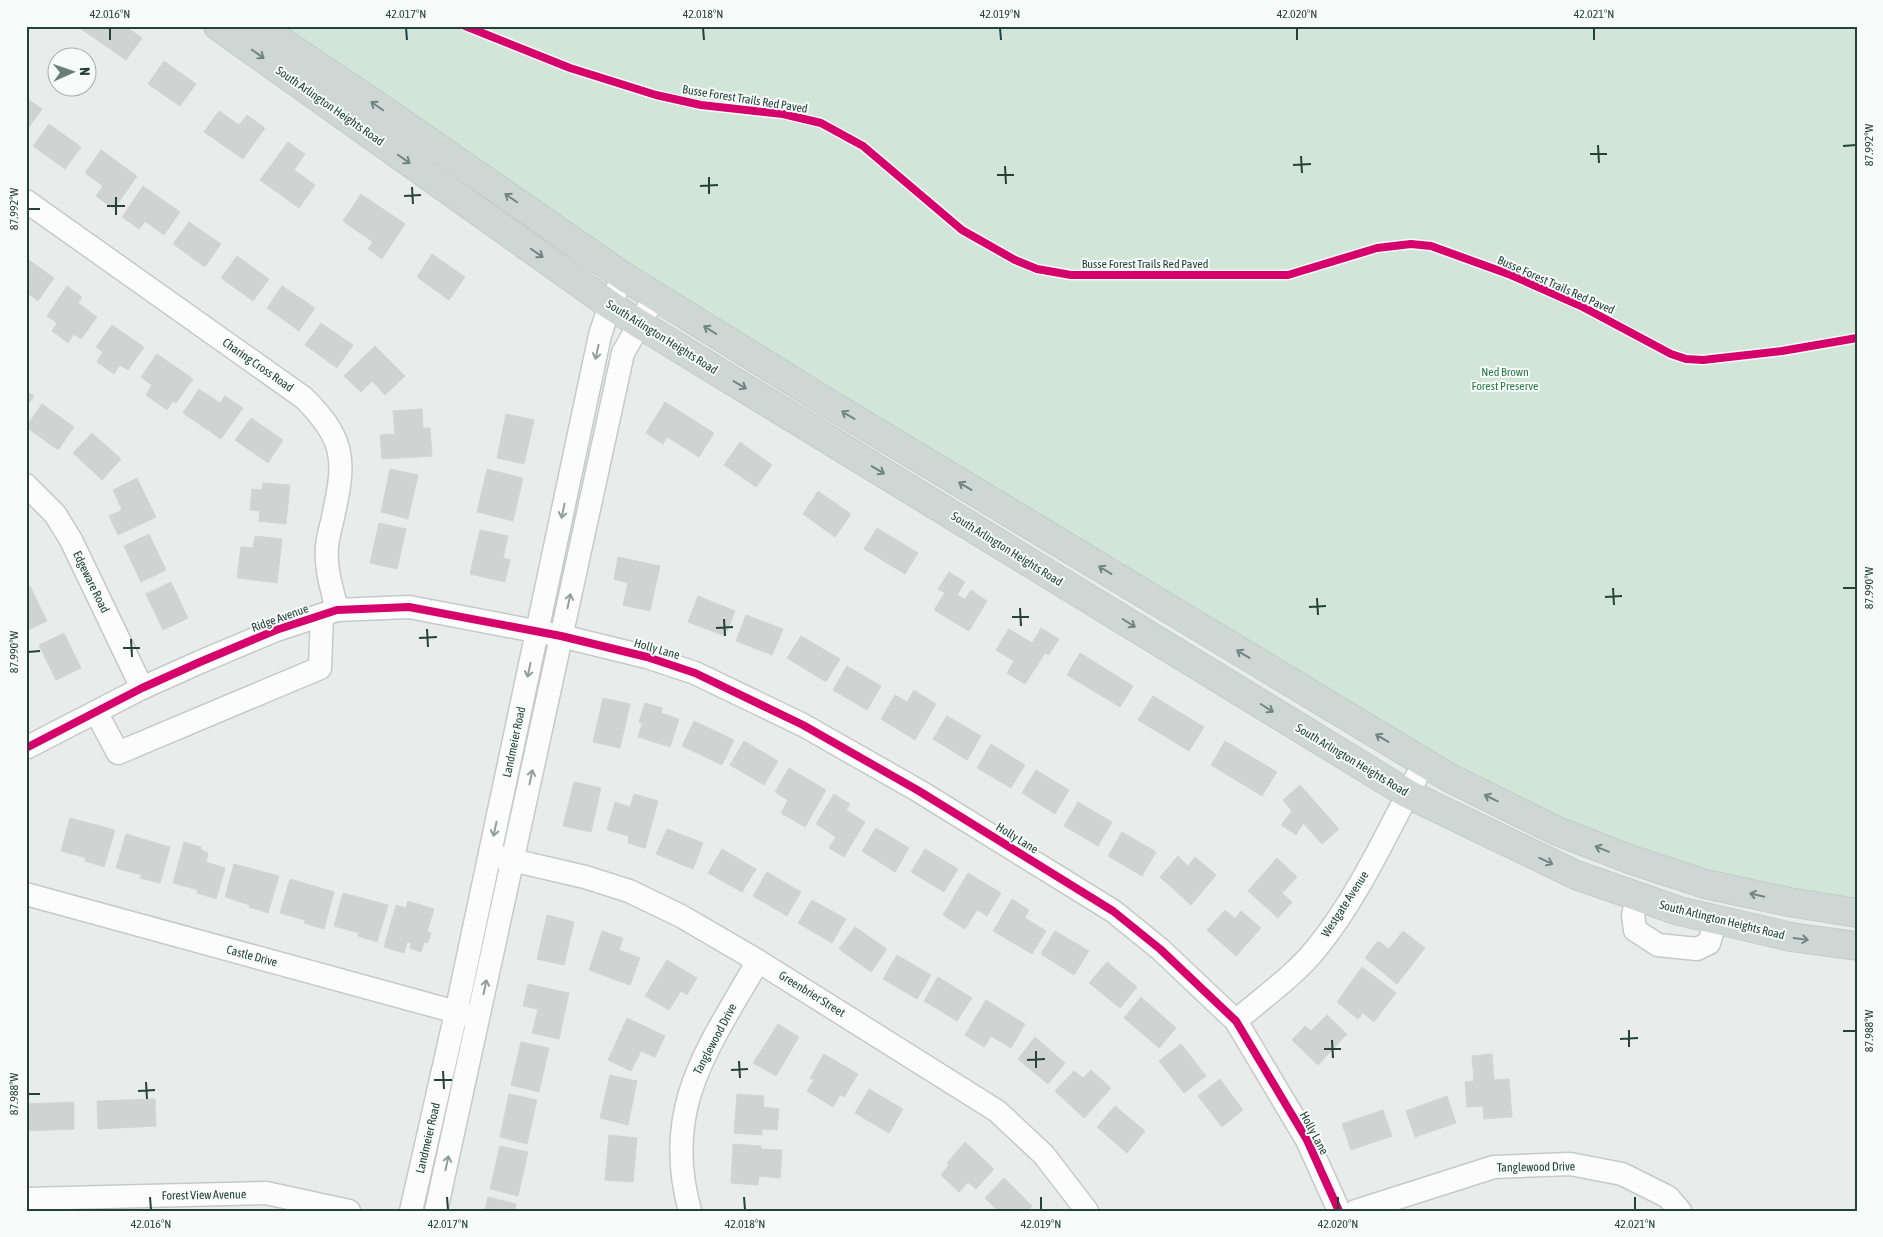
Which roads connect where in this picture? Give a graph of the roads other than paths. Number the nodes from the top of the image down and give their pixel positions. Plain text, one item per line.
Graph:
1 (218, 26) edge
2 (258, 26) edge
3 (26, 201) edge
4 (623, 276) junction
5 (655, 296) junction
6 (610, 305) junction
7 (638, 323) junction
8 (26, 485) edge
9 (329, 613) junction
10 (537, 631) junction
11 (561, 636) junction
12 (142, 688) junction
13 (96, 712) junction
14 (26, 748) edge
15 (1424, 764) junction
16 (1408, 794) junction
17 (489, 855) junction
18 (513, 860) junction
19 (26, 894) edge
20 (1638, 897) junction
21 (1857, 913) edge
22 (1716, 920) junction
23 (1857, 946) edge
24 (758, 961) junction
25 (456, 1013) junction
26 (478, 1018) junction
27 (1236, 1021) junction
28 (26, 1199) edge
29 (350, 1211) edge
30 (411, 1211) edge
31 (436, 1211) edge
32 (690, 1211) edge
33 (1088, 1211) edge
34 (1339, 1211) edge
35 (1356, 1211) edge
36 (1680, 1211) edge

1 -> 6 main road, South Arlington Heights Road
4 -> 2 main road, South Arlington Heights Road
3 - 9 street, Charing Cross Road
4 - 5 main road, South Arlington Heights Road
4 - 6 street, Landmeier Road
5 - 7 street, Landmeier Road
15 -> 5 main road, South Arlington Heights Road
6 - 7 main road, South Arlington Heights Road
6 -> 10 street, Landmeier Road
11 -> 7 street, Landmeier Road
7 -> 16 main road, South Arlington Heights Road
8 - 12 street, Edgeware Road
9 - 10 street, Ridge Avenue
9 - 12 street, Ridge Avenue
9 - 13 street, Charing Cross Road
10 - 11 street, Ridge Avenue
10 -> 17 street, Landmeier Road
18 -> 11 street, Landmeier Road
11 - 27 street, Holly Lane
12 - 13 street, Ridge Avenue
13 - 14 street, Ridge Avenue
15 - 16 street, Westgate Avenue
21 -> 15 main road, South Arlington Heights Road
16 -> 20 main road, South Arlington Heights Road
16 - 27 street, Westgate Avenue
17 - 18 street, Greenbrier Street
17 - 25 street, Landmeier Road
18 - 24 street, Greenbrier Street
26 -> 18 street, Landmeier Road
19 - 25 street, Castle Drive
20 - 22 main road, South Arlington Heights Road
20 - 22 street
22 -> 23 main road, South Arlington Heights Road
24 - 32 street, Tanglewood Drive
24 - 33 street, Greenbrier Street
25 - 26 street, Castle Drive
25 - 30 street, Landmeier Road
31 -> 26 street, Landmeier Road
27 - 34 street, Holly Lane
28 - 29 street, Forest View Avenue
35 - 36 street, Tanglewood Drive

